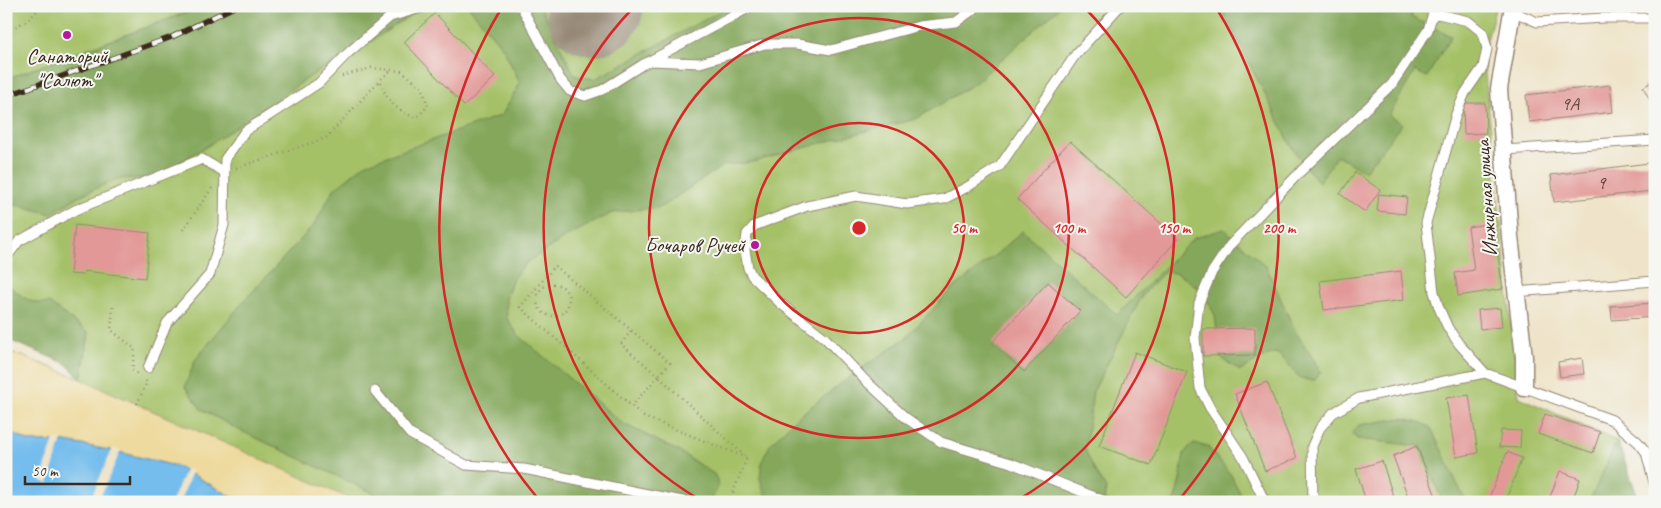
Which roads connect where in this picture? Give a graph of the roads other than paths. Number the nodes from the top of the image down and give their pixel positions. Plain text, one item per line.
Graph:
1 (428, 6) edge
2 (521, 6) edge
3 (752, 6) edge
4 (978, 6) edge
5 (1120, 6) edge
6 (1512, 8) edge
7 (1434, 10) edge
8 (1655, 18) edge
9 (650, 61) junction
10 (1655, 140) edge
11 (1504, 150) junction
12 (224, 172) junction
13 (6, 258) edge
14 (1655, 281) edge
15 (1515, 292) junction
16 (148, 368) dead end
17 (1485, 373) junction
18 (1524, 388) junction
19 (375, 391) dead end
20 (1655, 486) edge
21 (687, 502) edge
22 (1107, 502) edge
23 (1265, 502) edge
24 (1312, 502) edge

1 - 12 lane
2 - 9 lane
3 - 9 lane
4 - 9 lane
5 - 22 lane
6 - 8 lane
6 - 11 street, Инжирная улица
7 - 17 lane
7 - 23 lane
10 - 11 lane
11 - 15 street, Инжирная улица
12 - 13 lane
12 - 16 lane
14 - 15 lane
15 - 18 street, Инжирная улица
17 - 18 lane
17 - 24 lane
18 - 20 lane
19 - 21 lane

